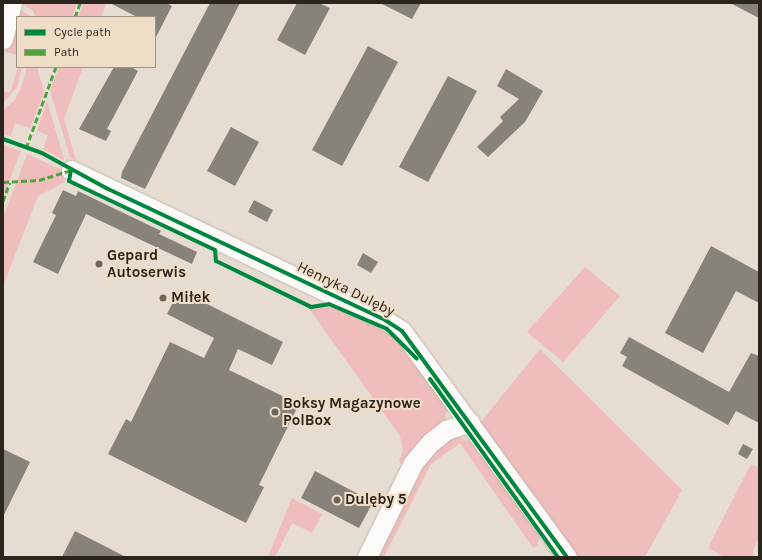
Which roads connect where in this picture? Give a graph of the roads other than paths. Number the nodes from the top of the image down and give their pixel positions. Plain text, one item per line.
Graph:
1 (12, 3) edge
2 (4, 36) edge
3 (70, 170) dead end
4 (470, 422) junction
5 (367, 557) edge
6 (567, 557) edge

1 - 2 street
3 - 4 street, Henryka Dulęby
4 - 5 street
4 - 6 street, Henryka Dulęby

